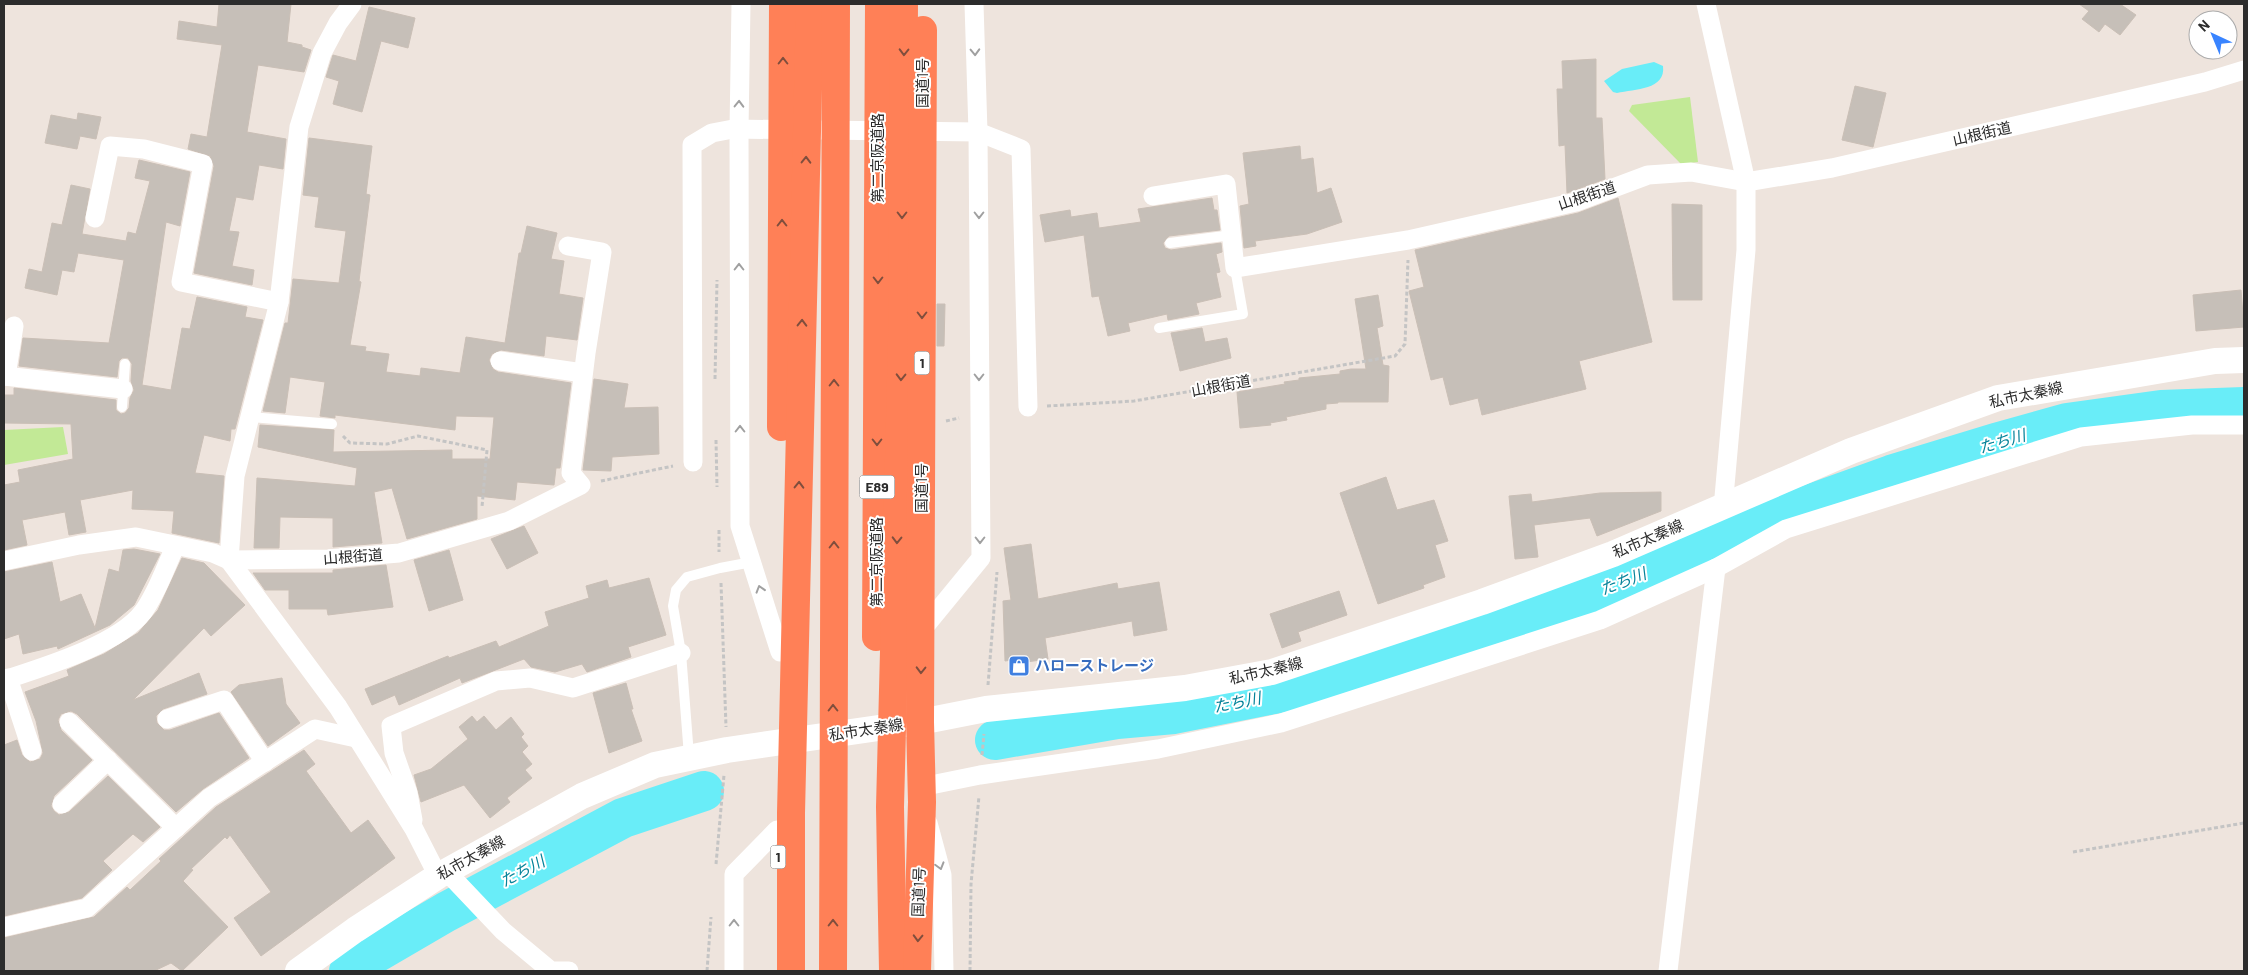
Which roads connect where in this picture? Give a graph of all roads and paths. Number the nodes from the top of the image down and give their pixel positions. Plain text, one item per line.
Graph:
1 (352, 4) edge
2 (741, 4) edge
3 (783, 4) edge
4 (810, 4) edge
5 (836, 4) edge
6 (879, 4) edge
7 (904, 4) edge
8 (923, 4) edge
9 (974, 4) edge
10 (1706, 4) edge
11 (2244, 70) edge
12 (739, 130) junction
13 (978, 132) junction
14 (1746, 182) junction
15 (1154, 196) dead end
16 (95, 218) dead end
17 (1232, 234) junction
18 (1408, 240) junction
19 (1170, 243) dead end
20 (568, 246) dead end
21 (1235, 268) junction
22 (279, 302) junction
23 (14, 326) dead end
24 (1159, 328) dead end
25 (2244, 360) edge
26 (500, 361) dead end
27 (125, 364) dead end
28 (583, 373) junction
29 (5, 376) edge
30 (122, 398) joint
31 (1028, 407) joint
32 (250, 417) junction
33 (332, 424) joint
34 (2244, 425) edge
35 (693, 462) joint
36 (581, 485) junction
37 (1723, 508) junction
38 (480, 530) junction
39 (175, 547) junction
40 (229, 560) junction
41 (4, 561) edge
42 (752, 562) junction
43 (1716, 568) junction
44 (922, 630) junction
45 (780, 652) junction
46 (681, 653) junction
47 (6, 679) edge
48 (167, 719) dead end
49 (69, 722) dead end
50 (920, 722) junction
51 (356, 738) junction
52 (778, 744) junction
53 (32, 751) dead end
54 (689, 757) junction
55 (108, 760) junction
56 (265, 762) junction
57 (922, 794) junction
58 (62, 804) dead end
59 (2244, 823) edge
60 (176, 828) junction
61 (414, 829) junction
62 (777, 830) junction
63 (2074, 852) dead end
64 (443, 874) junction
65 (4, 927) edge
66 (298, 971) edge
67 (569, 971) edge
68 (734, 971) edge
69 (780, 971) edge
70 (791, 971) edge
71 (833, 971) edge
72 (875, 971) edge
73 (893, 971) edge
74 (917, 971) edge
75 (944, 971) edge
76 (1668, 971) edge

1 - 22 street
12 -> 2 street
45 -> 3 highway, 1
70 -> 4 highway
71 -> 5 highway
6 -> 72 highway, 第二京阪道路 / E89
7 -> 73 highway
8 -> 44 highway, 国道1号 / 1
9 -> 13 street
10 - 14 street
11 - 14 street, 山根街道
12 - 13 street
12 - 35 street
42 -> 12 street
13 - 31 street
13 -> 44 street
14 - 18 street, 山根街道
14 - 37 street
15 - 17 street
16 - 22 street
17 - 19 lane
17 - 21 street
18 - 21 street
18 - 31 path, 山根街道
20 - 28 street
21 - 24 lane
22 - 32 street
23 - 29 street
25 - 37 main road, 私市太秦線
26 - 28 street
27 - 30 lane
28 - 36 street
29 - 30 street
32 - 33 lane
32 - 40 street
33 - 38 path
34 - 43 street
35 - 36 path
36 - 38 street, 山根街道
37 - 50 main road, 私市太秦線
38 - 40 street, 山根街道
39 - 40 street, 山根街道
39 - 41 street, 山根街道
39 - 47 street
40 - 51 street
45 -> 42 street
42 - 46 lane
43 - 57 street
43 - 76 street
44 -> 50 highway, 国道1号 / 1
45 - 52 highway, 1
46 - 54 lane
46 - 61 street
47 - 53 street
48 - 56 street
49 - 55 street
50 - 52 main road, 私市太秦線
50 - 57 highway, 国道1号 / 1
51 - 56 street
51 - 61 street
52 - 54 main road, 私市太秦線
52 - 62 highway, 1
54 - 64 main road, 私市太秦線
55 - 58 street
55 - 60 street
56 - 60 street
57 -> 74 highway, 国道1号 / 1
57 -> 75 street
59 - 63 path
60 - 65 street
61 - 64 street
68 -> 62 street
62 - 69 highway, 1
64 - 66 main road, 私市太秦線
64 - 67 street

